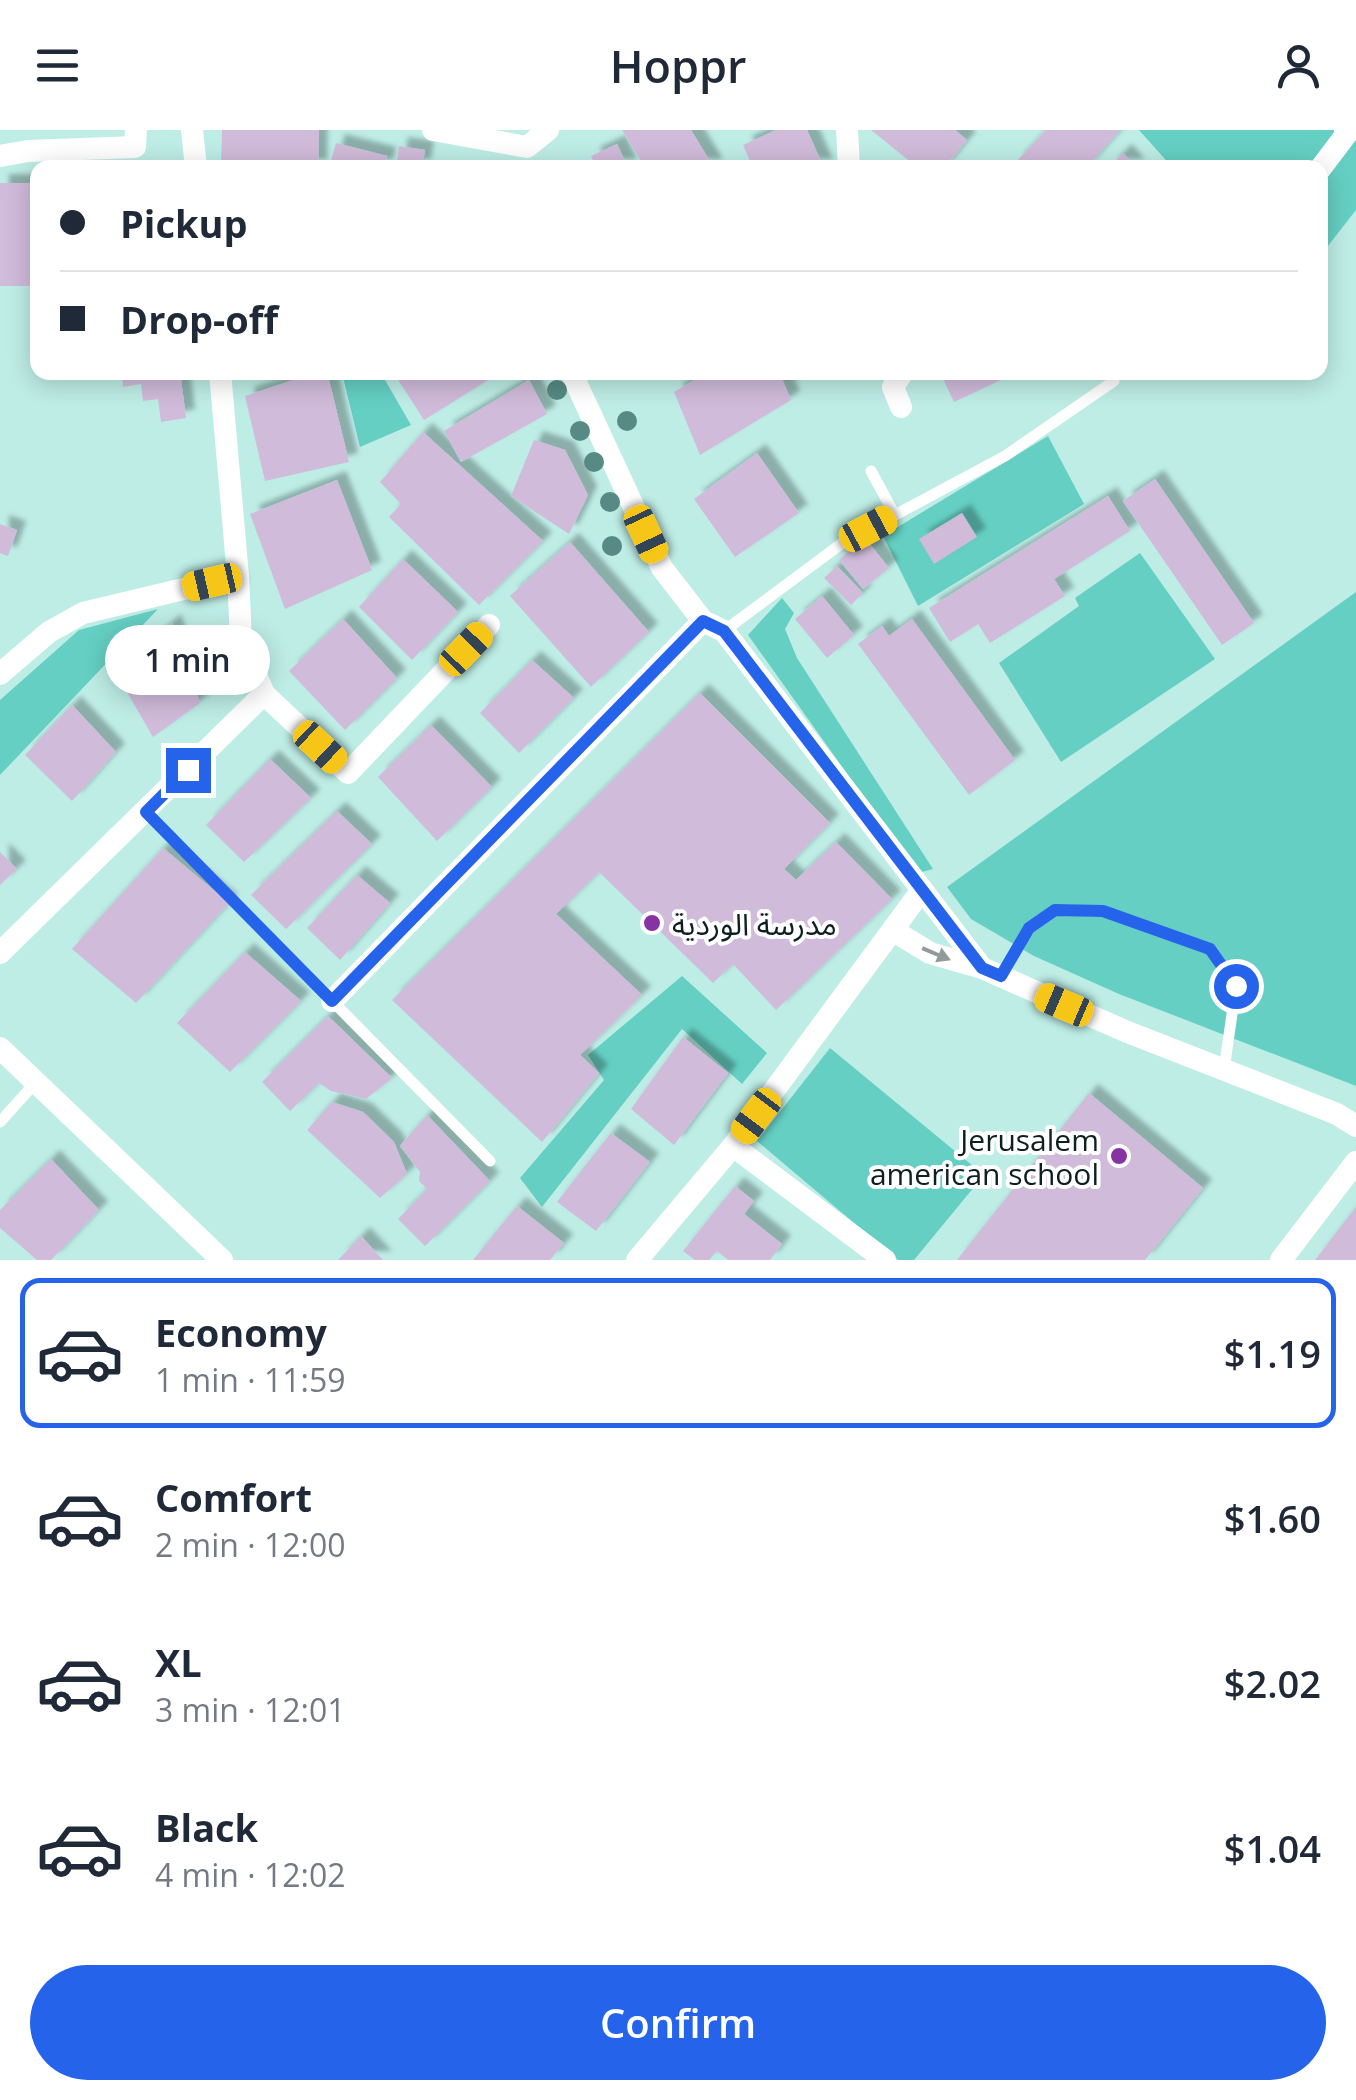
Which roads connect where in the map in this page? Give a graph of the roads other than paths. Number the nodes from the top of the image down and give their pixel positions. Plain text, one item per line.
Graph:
1 (136, 130) edge
2 (192, 130) edge
3 (434, 130) edge
4 (548, 130) edge
5 (847, 130) edge
6 (1346, 130) edge
7 (0, 156) edge
8 (527, 157) edge
9 (195, 160) edge
10 (849, 160) edge
11 (1327, 160) edge
12 (221, 380) edge
13 (575, 380) edge
14 (897, 380) edge
15 (1114, 381) dead end
16 (901, 407) dead end
17 (871, 471) dead end
18 (895, 515) junction
19 (238, 576) junction
20 (703, 621) junction
21 (489, 624) dead end
22 (724, 631) junction
23 (0, 674) edge
24 (264, 694) junction
25 (146, 812) junction
26 (922, 890) junction
27 (894, 931) junction
28 (0, 954) edge
29 (991, 972) junction
30 (332, 1001) junction
31 (0, 1048) edge
32 (1224, 1070) junction
33 (36, 1082) junction
34 (0, 1122) edge
35 (1356, 1126) edge
36 (733, 1146) junction
37 (490, 1161) dead end
38 (1356, 1162) edge
39 (222, 1260) edge
40 (637, 1260) edge
41 (885, 1260) edge
42 (1281, 1260) edge

1 - 7 street
2 - 9 street
3 - 8 street
4 - 8 street
5 - 10 street
6 - 11 street
12 - 19 street
13 - 20 street
14 - 16 street
15 - 18 lane
17 - 18 lane
18 - 22 lane
19 - 23 street
19 - 24 street
20 - 22 street
20 - 30 street
21 - 24 street
22 - 26 street
24 - 25 street
25 - 28 street
25 - 30 lane
26 - 27 street
26 - 29 street
27 -> 29 street
27 - 36 street
29 - 32 street
29 - 32 lane
30 - 37 lane
31 - 33 street
32 - 35 street
33 - 34 lane
33 - 39 street
36 - 40 street
36 - 41 street
38 - 42 street

